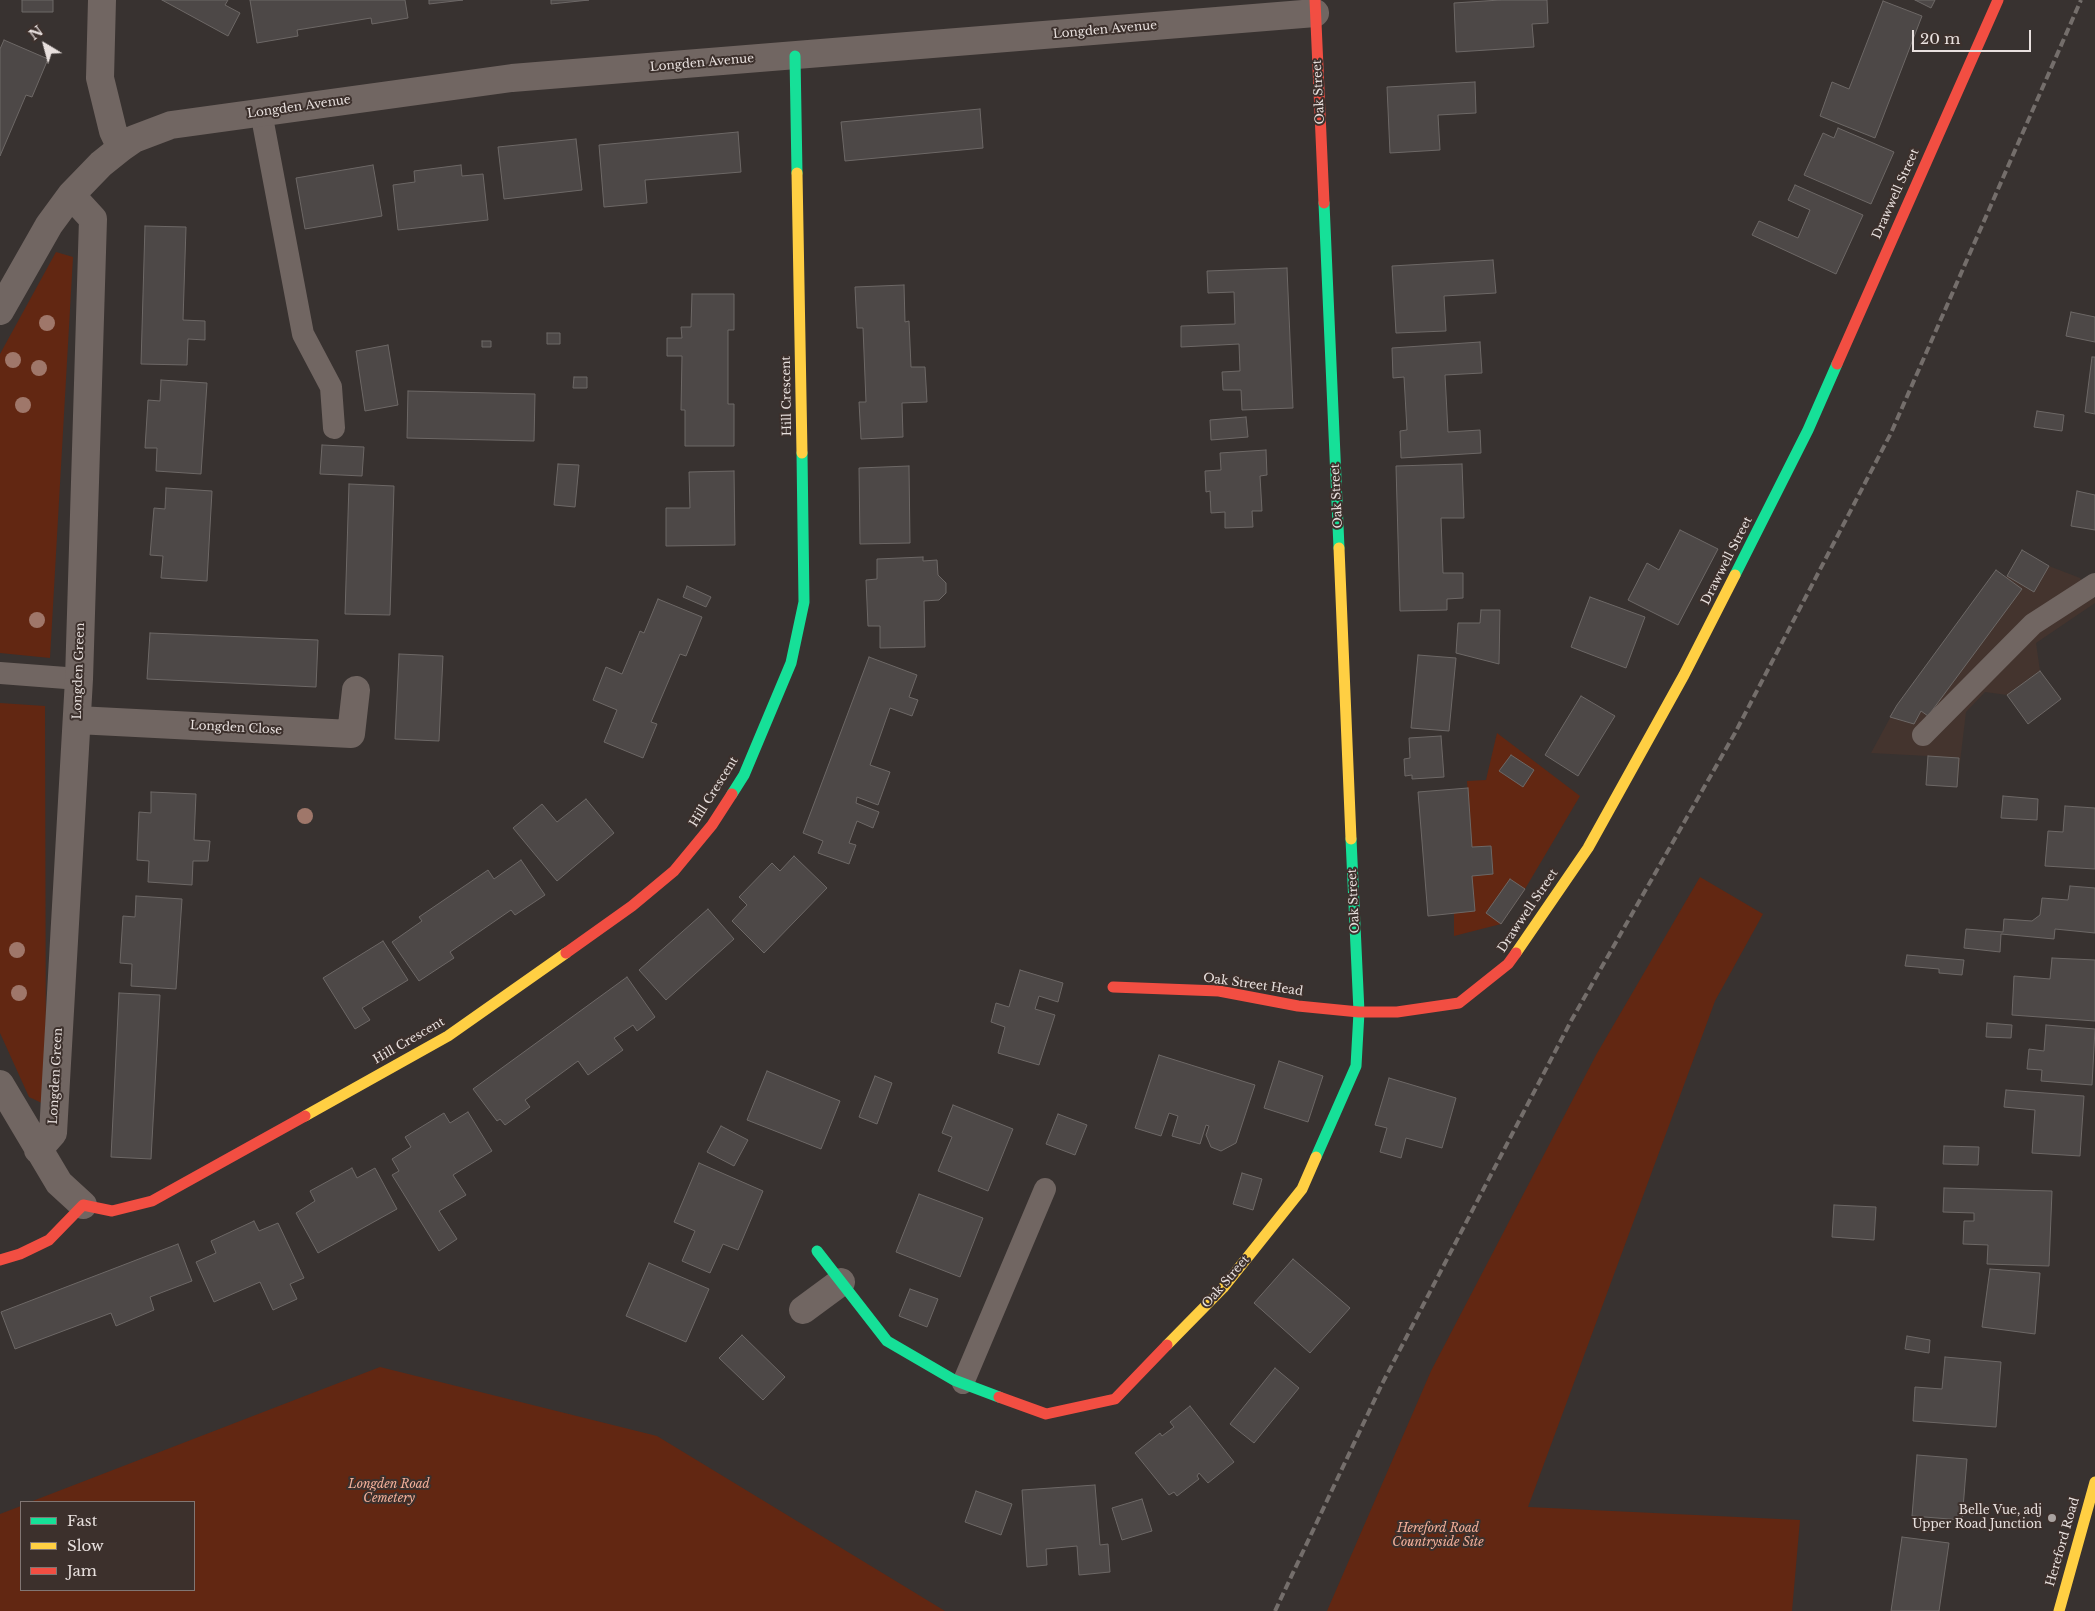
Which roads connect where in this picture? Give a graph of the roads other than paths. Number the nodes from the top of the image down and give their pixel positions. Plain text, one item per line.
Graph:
1 (102, 0) edge
2 (1998, 0) edge
3 (1315, 6) edge
4 (795, 56) junction
5 (261, 112) junction
6 (111, 156) junction
7 (71, 195) junction
8 (0, 311) edge
9 (334, 428) dead end
10 (2095, 584) edge
11 (0, 673) edge
12 (79, 679) junction
13 (356, 690) dead end
14 (77, 720) junction
15 (1923, 735) dead end
16 (1113, 987) dead end
17 (1359, 1012) junction
18 (0, 1084) edge
19 (38, 1150) junction
20 (1045, 1190) dead end
21 (83, 1205) junction
22 (816, 1251) dead end
23 (0, 1260) edge
24 (841, 1282) junction
25 (803, 1310) dead end
26 (963, 1383) junction
27 (2095, 1482) edge
28 (2059, 1611) edge

1 - 6 street
2 - 17 street, Drawwell Street
3 - 4 street, Longden Avenue
3 - 17 street, Oak Street
4 - 5 street, Longden Avenue
4 - 21 street, Hill Crescent
5 - 6 street, Longden Avenue
5 - 9 lane
6 - 7 street
7 - 8 street
7 - 12 street, Longden Green
10 - 15 lane
11 - 12 lane
12 - 14 street, Longden Green
13 - 14 street, Longden Close
14 - 19 street, Longden Green
16 - 17 street, Oak Street Head
17 - 26 street, Oak Street
18 - 19 street
19 - 21 street
20 - 26 lane
21 - 23 street
22 - 24 street, Oak Street
24 - 25 street
24 - 26 street, Oak Street
27 - 28 street, Hereford Road

